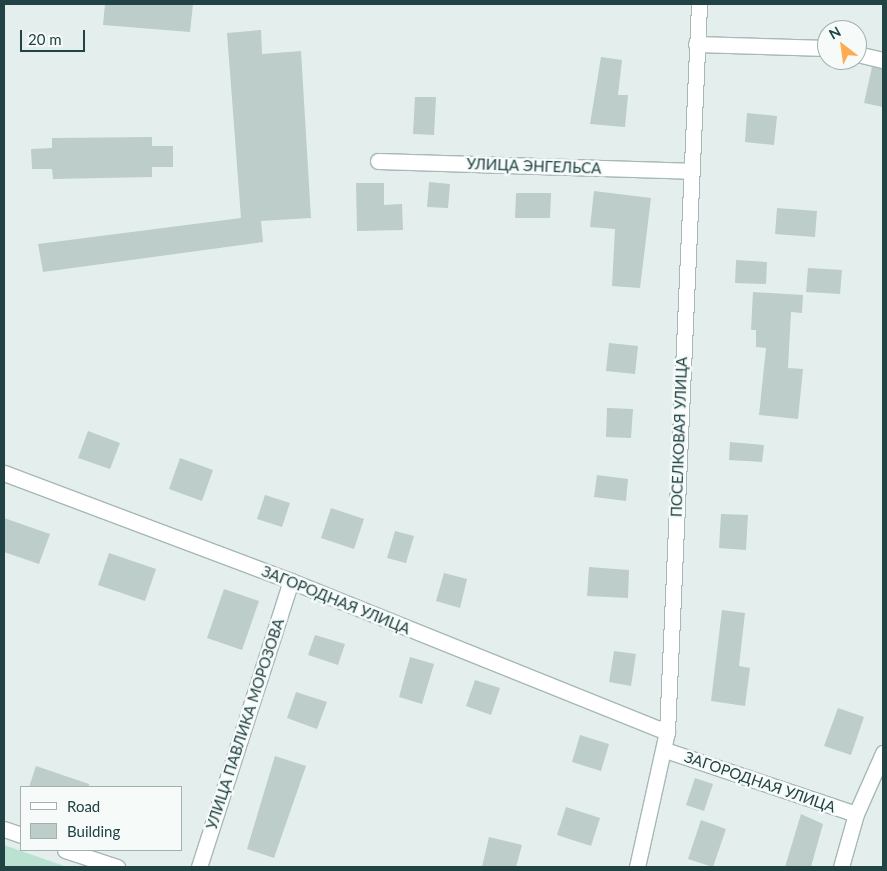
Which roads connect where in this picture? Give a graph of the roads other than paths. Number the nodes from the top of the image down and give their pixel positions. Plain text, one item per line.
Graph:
1 (699, 4) edge
2 (696, 44) junction
3 (817, 48) edge
4 (867, 56) edge
5 (883, 60) edge
6 (378, 161) dead end
7 (690, 171) junction
8 (4, 473) edge
9 (291, 581) junction
10 (667, 732) junction
11 (665, 750) junction
12 (883, 753) edge
13 (856, 814) junction
14 (4, 829) edge
15 (20, 835) edge
16 (68, 851) edge
17 (117, 867) edge
18 (199, 867) edge
19 (636, 867) edge
20 (841, 867) edge

1 - 2 street, ПОСЕЛКОВАЯ УЛИЦА
2 - 3 street
2 - 7 street, ПОСЕЛКОВАЯ УЛИЦА
4 - 5 street
6 - 7 street, УЛИЦА ЭНГЕЛЬСА
7 - 10 street, ПОСЕЛКОВАЯ УЛИЦА
8 - 9 street, ЗАГОРОДНАЯ УЛИЦА
9 - 10 street, ЗАГОРОДНАЯ УЛИЦА
9 - 18 street, УЛИЦА ПАВЛИКА МОРОЗОВА
10 - 11 street, ПОСЕЛКОВАЯ УЛИЦА
11 - 13 street, ЗАГОРОДНАЯ УЛИЦА
11 - 19 street, ПОСЕЛКОВАЯ УЛИЦА
12 - 13 street
13 - 20 street
14 - 15 street
16 - 17 street

